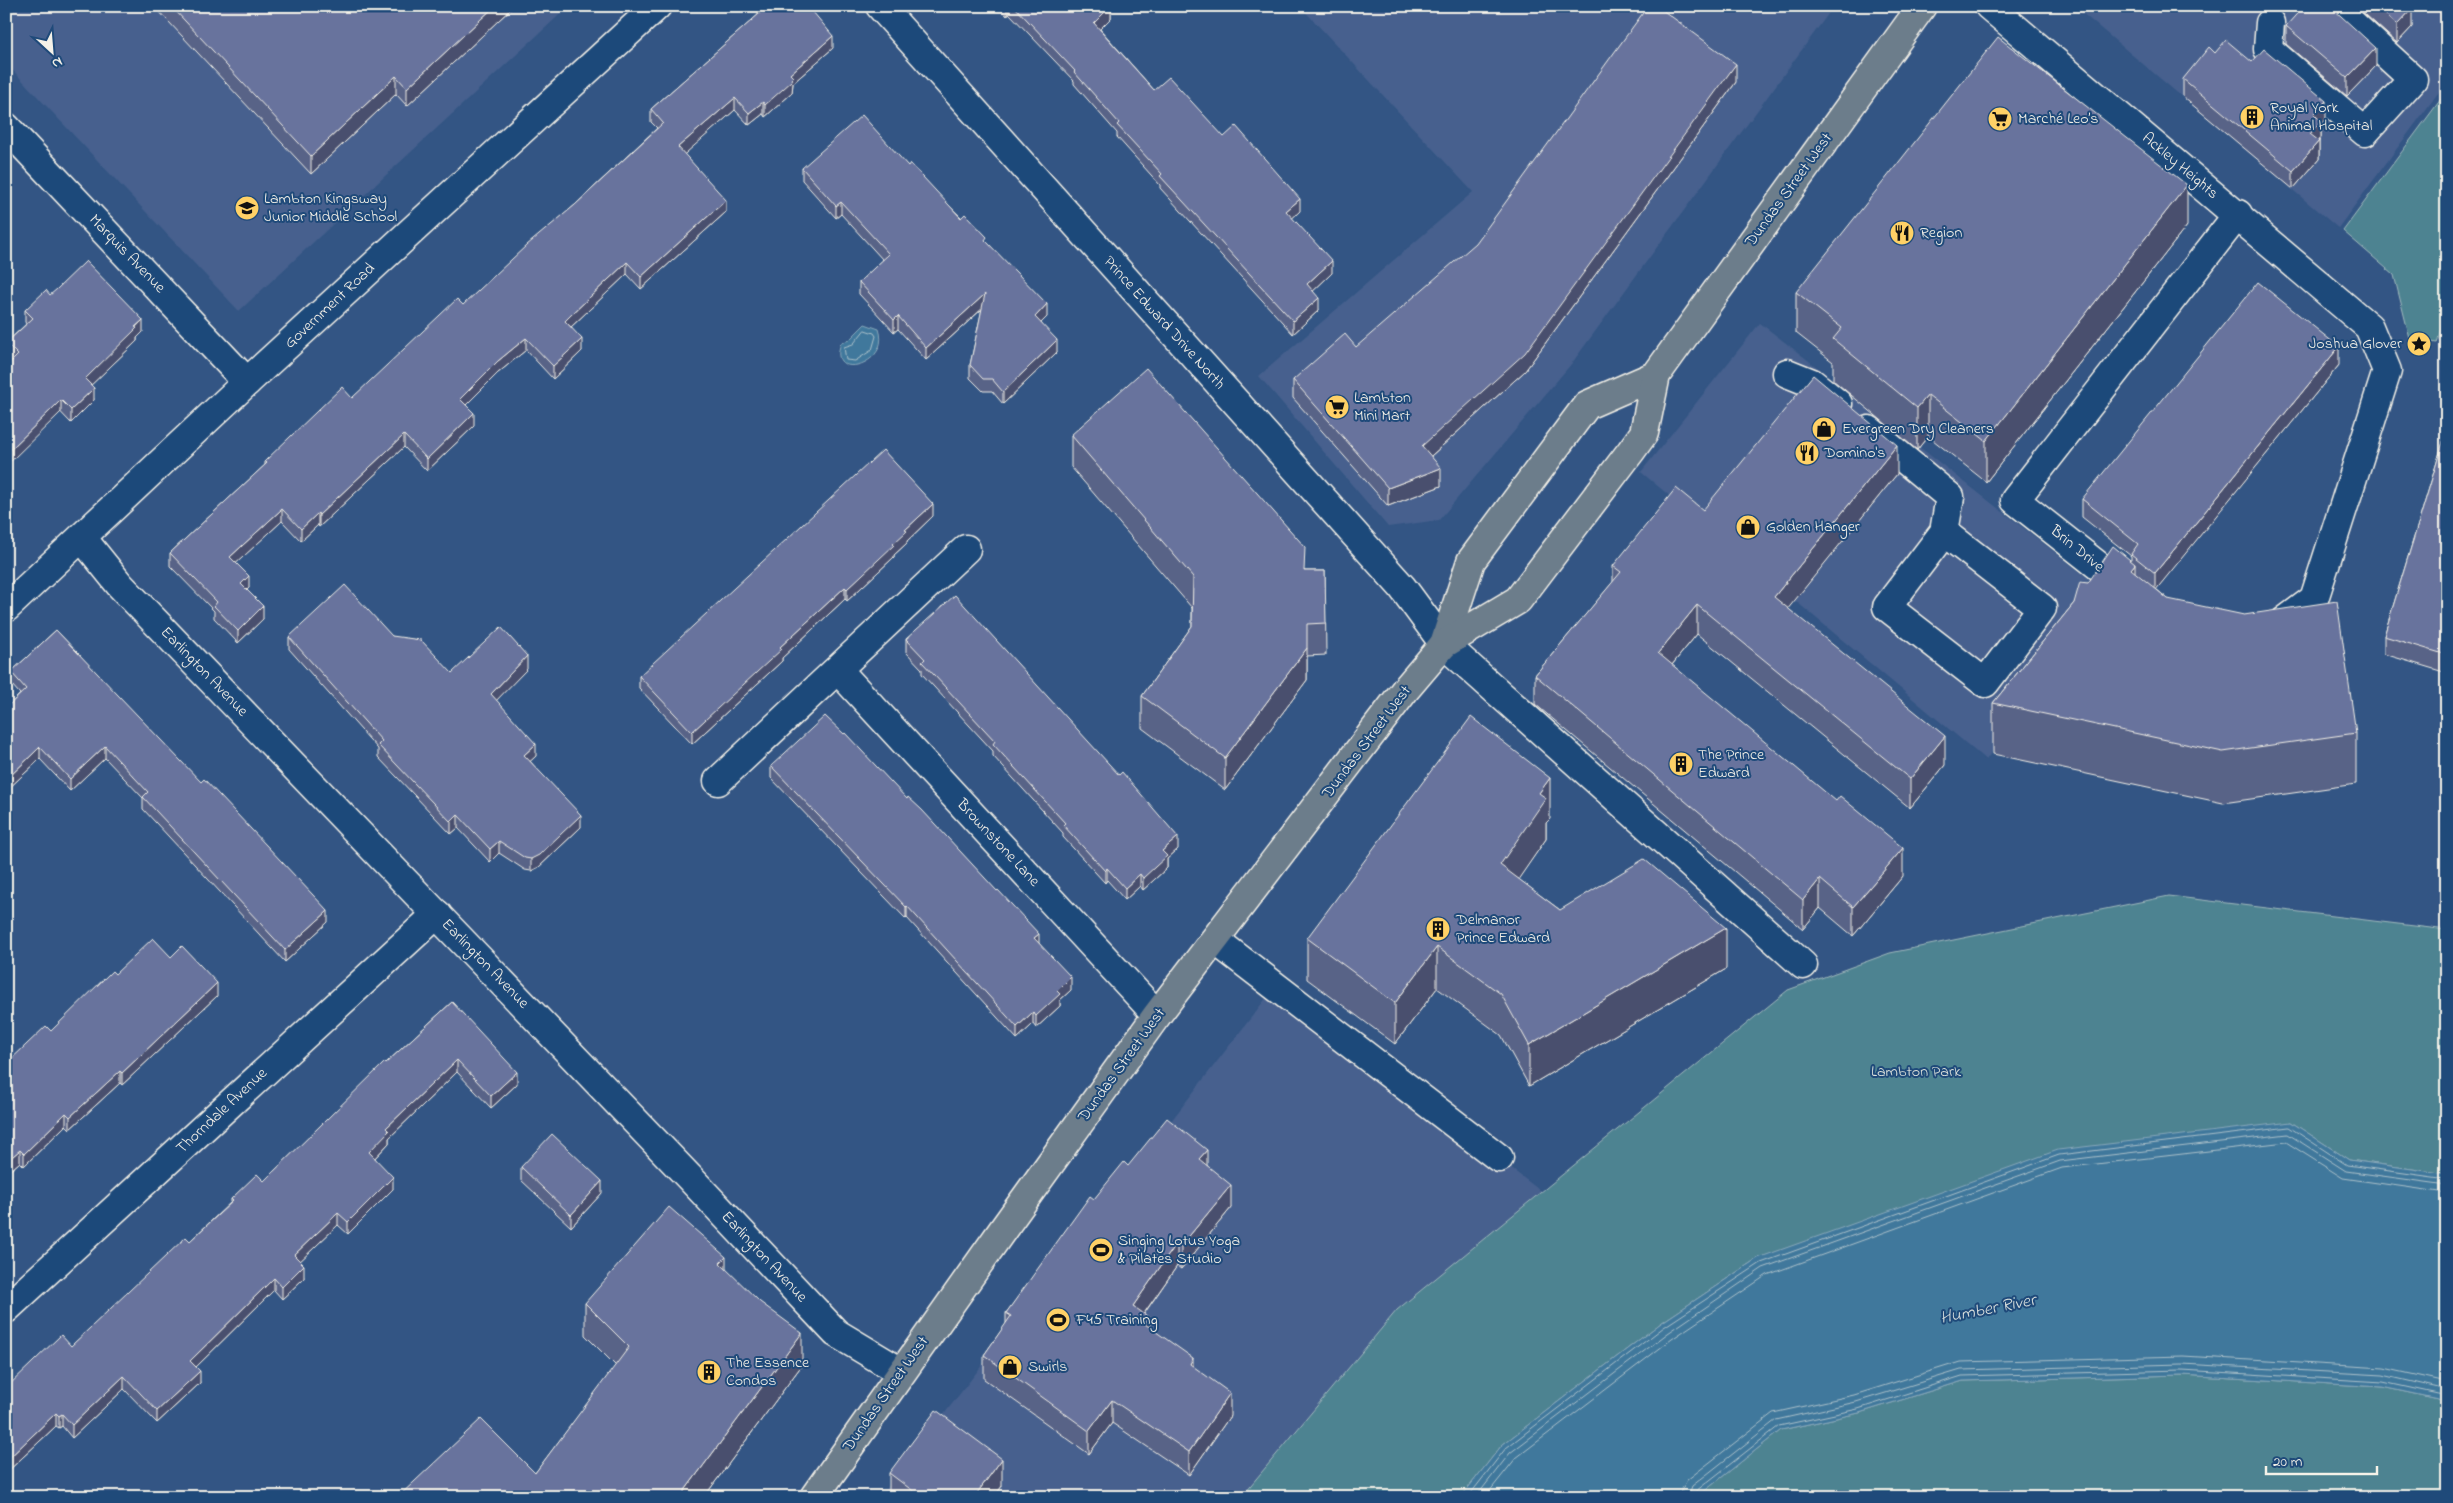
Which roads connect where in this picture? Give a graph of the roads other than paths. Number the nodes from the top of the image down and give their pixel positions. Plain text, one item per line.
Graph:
1 (657, 6) edge
2 (880, 6) edge
3 (1922, 6) edge
4 (1989, 6) edge
5 (2333, 6) edge
6 (2270, 23) dead end
7 (6, 126) edge
8 (2238, 214) junction
9 (1787, 373) dead end
10 (1656, 375) junction
11 (247, 382) junction
12 (1944, 532) junction
13 (83, 538) junction
14 (966, 549) dead end
15 (2147, 604) edge
16 (6, 608) edge
17 (2253, 629) edge
18 (1444, 644) junction
19 (838, 670) junction
20 (718, 781) dead end
21 (437, 914) junction
22 (1215, 940) junction
23 (1803, 965) dead end
24 (1158, 1015) junction
25 (1499, 1158) dead end
26 (6, 1309) edge
27 (901, 1372) junction
28 (814, 1497) edge

1 - 11 street, Government Road
2 - 18 street, Prince Edward Drive North
3 - 10 main road, Dundas Street West
4 - 8 street, Ackley Heights
5 - 6 street
7 - 11 street, Marquis Avenue
8 - 15 street, Brin Drive
8 - 17 street, Ackley Heights
9 - 12 street
10 - 18 main road, Dundas Street West
10 - 18 main road, Dundas Street West
11 - 13 street, Government Road
12 - 12 street
13 - 16 street, Government Road
13 - 21 street, Earlington Avenue
14 - 19 street
18 - 22 main road, Dundas Street West
18 - 23 street, Prince Edward Drive North
19 - 20 street
19 - 24 street, Brownstone Lane
21 - 26 street, Thorndale Avenue
21 - 27 street, Earlington Avenue
22 - 24 main road, Dundas Street West
22 - 25 street
24 - 27 main road, Dundas Street West
27 - 28 main road, Dundas Street West

